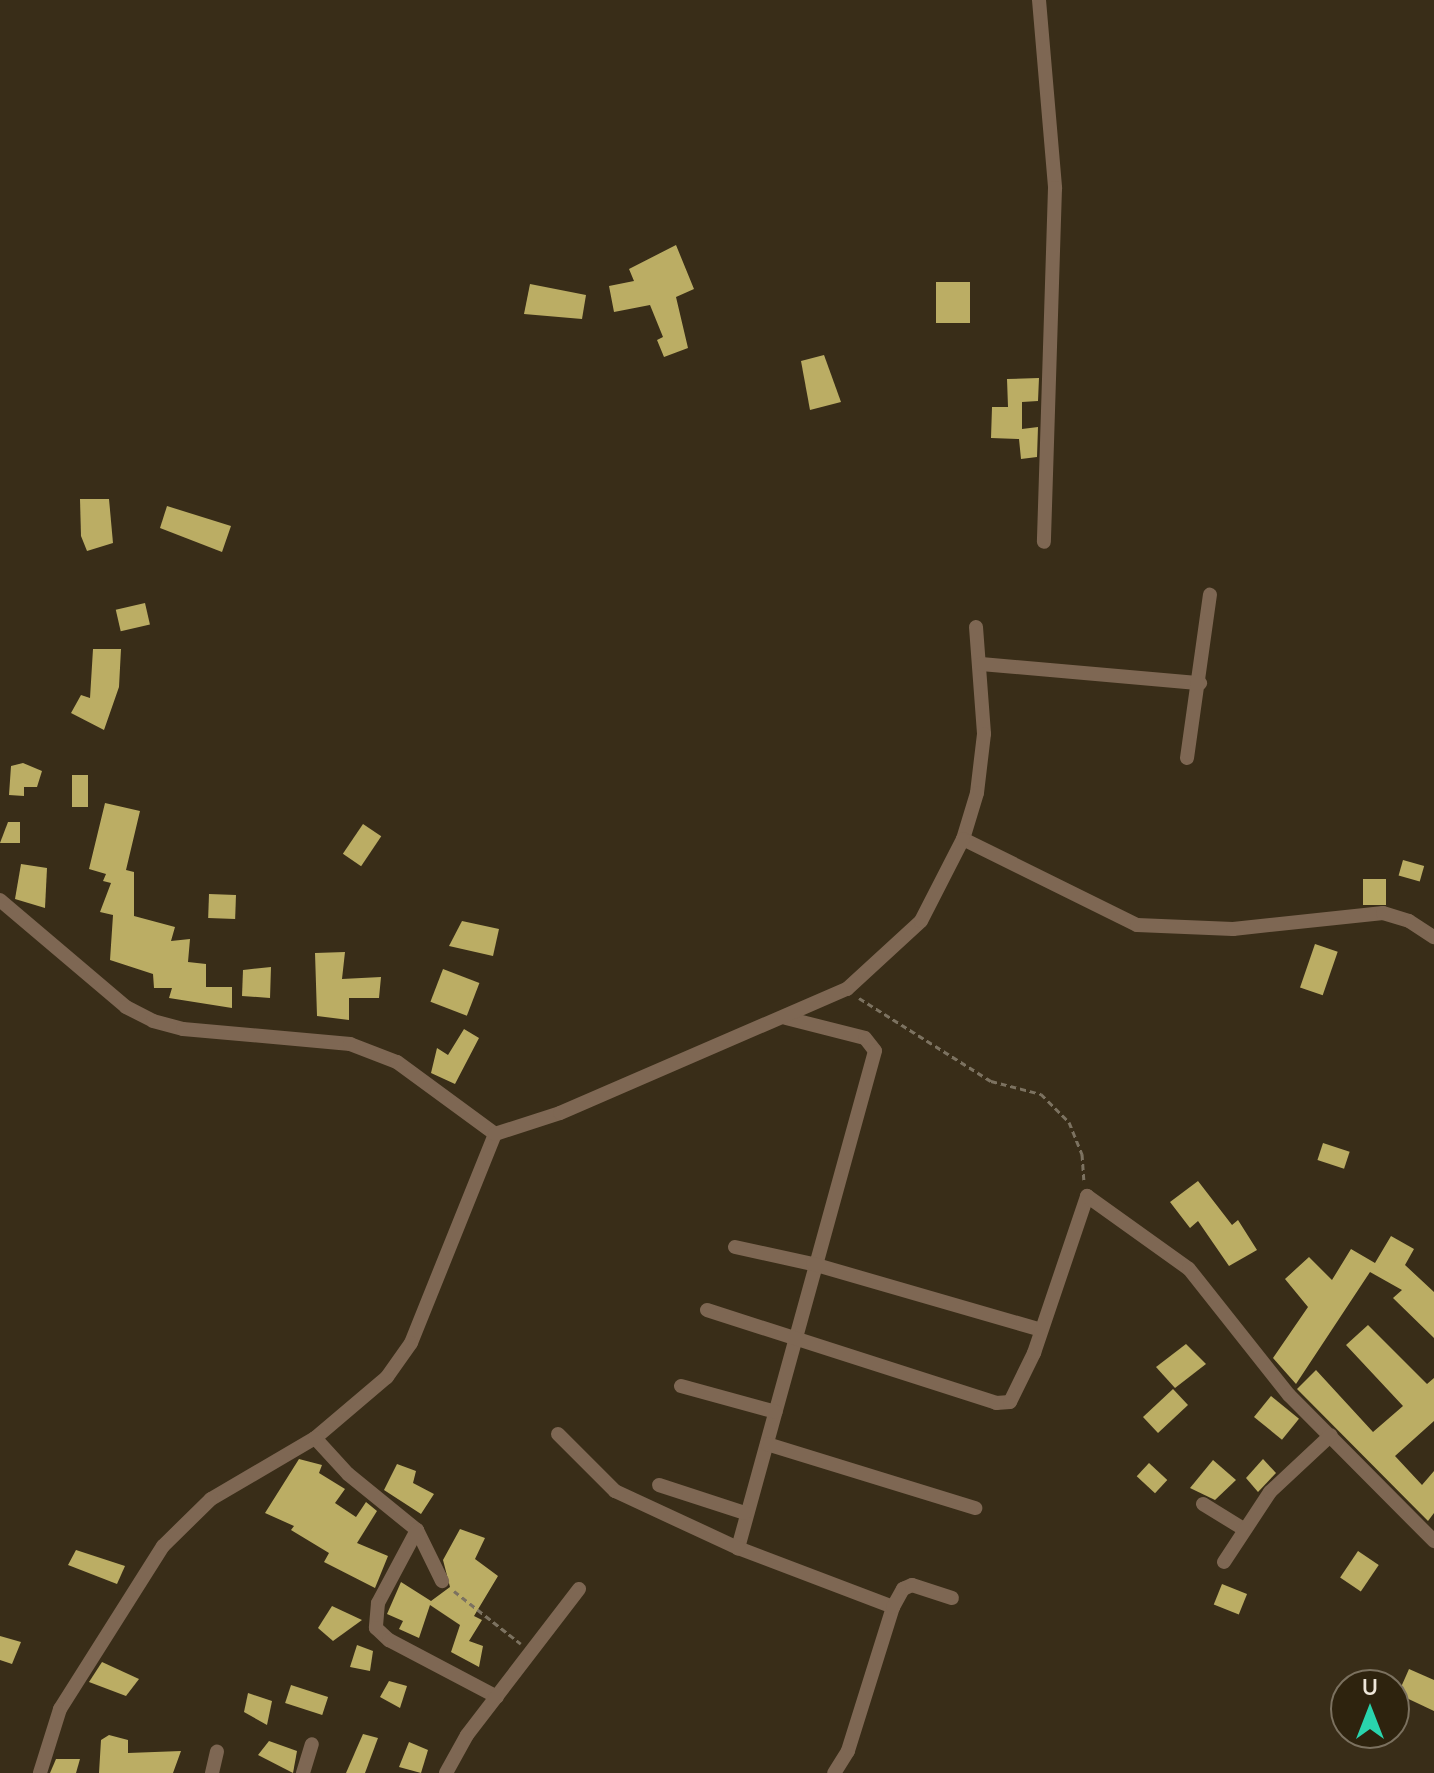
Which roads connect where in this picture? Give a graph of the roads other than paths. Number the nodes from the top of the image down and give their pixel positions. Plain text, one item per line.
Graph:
1 (1039, 0) edge
2 (1044, 542) dead end
3 (1210, 595) dead end
4 (976, 627) dead end
5 (981, 664) junction
6 (1200, 683) junction
7 (1187, 758) dead end
8 (963, 839) junction
9 (0, 900) edge
10 (1434, 937) edge
11 (786, 1018) junction
12 (495, 1134) junction
13 (735, 1247) dead end
14 (813, 1264) junction
15 (707, 1310) dead end
16 (1041, 1330) junction
17 (795, 1334) junction
18 (681, 1386) dead end
19 (776, 1412) junction
20 (558, 1434) dead end
21 (1331, 1435) junction
22 (315, 1438) junction
23 (767, 1444) junction
24 (659, 1485) dead end
25 (1203, 1504) dead end
26 (975, 1508) dead end
27 (745, 1513) junction
28 (1242, 1528) junction
29 (417, 1530) junction
30 (1434, 1541) edge
31 (738, 1548) junction
32 (1224, 1562) dead end
33 (442, 1581) road end
34 (579, 1589) dead end
35 (952, 1598) dead end
36 (893, 1607) junction
37 (497, 1697) junction
38 (312, 1744) dead end
39 (217, 1752) dead end
40 (40, 1773) edge
41 (212, 1773) edge
42 (303, 1773) edge
43 (446, 1773) edge
44 (834, 1773) edge

1 - 2 street
3 - 6 street
4 - 5 street
5 - 6 street
5 - 8 street
6 - 7 street
8 - 10 street
8 - 11 street
9 - 12 street
11 - 12 street
11 - 14 street
12 - 22 street
13 - 14 street
14 - 16 street
14 - 17 street
15 - 17 street
16 - 17 street
16 - 21 street
17 - 19 street
18 - 19 street
19 - 23 street
20 - 31 street
21 - 28 street
21 - 30 street
22 - 29 street
22 - 40 street
23 - 26 street
23 - 27 street
24 - 27 street
25 - 28 street
27 - 31 street
28 - 32 street
29 - 33 street
29 - 37 street
31 - 36 street
34 - 37 street
35 - 36 street
36 - 44 street
37 - 43 street
38 - 42 street
39 - 41 street

